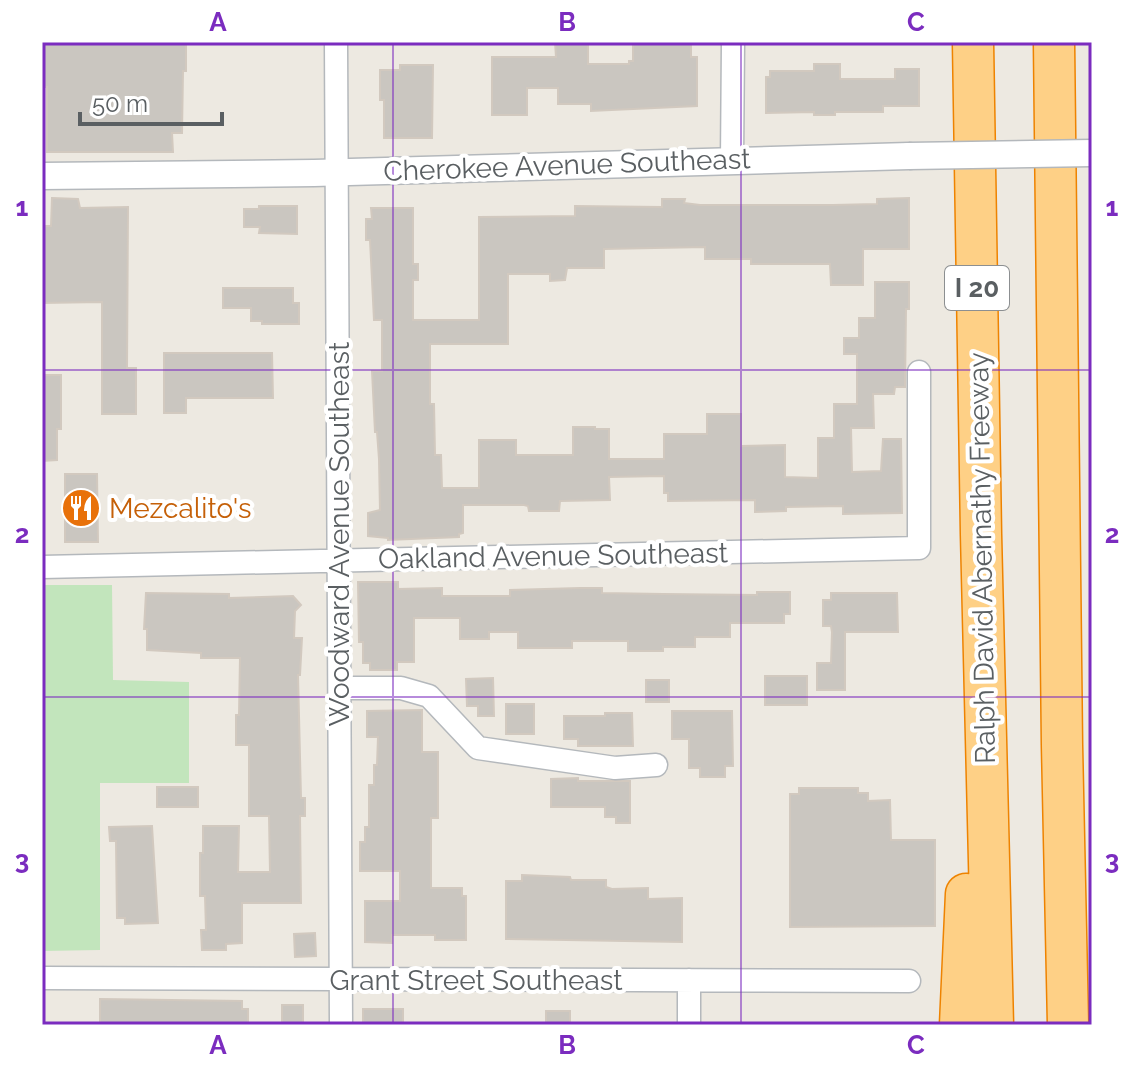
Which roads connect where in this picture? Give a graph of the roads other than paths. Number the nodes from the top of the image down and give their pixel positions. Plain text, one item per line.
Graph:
1 (336, 42) edge
2 (733, 42) edge
3 (973, 42) edge
4 (1054, 42) edge
5 (1092, 153) edge
6 (732, 160) junction
7 (337, 173) junction
8 (42, 176) edge
9 (919, 372) dead end
10 (981, 534) junction
11 (339, 560) junction
12 (42, 567) edge
13 (340, 688) junction
14 (656, 765) dead end
15 (1065, 843) junction
16 (42, 978) edge
17 (341, 979) junction
18 (689, 980) junction
19 (909, 981) dead end
20 (341, 1025) edge
21 (689, 1025) edge
22 (960, 1025) edge
23 (993, 1025) edge
24 (1068, 1025) edge
25 (1085, 1025) edge

1 - 7 street, Woodward Avenue Southeast
2 - 6 street
3 - 10 highway, Ralph David Abernathy Freeway / I 20
4 - 15 highway
5 - 6 street, Cherokee Avenue Southeast, bridge
6 - 7 street, Cherokee Avenue Southeast
7 - 8 street, Cherokee Avenue Southeast
7 - 11 street, Woodward Avenue Southeast
9 - 11 street, Oakland Avenue Southeast
10 - 22 highway
10 - 23 highway, Ralph David Abernathy Freeway / I 20
11 - 12 street, Oakland Avenue Southeast
11 - 13 street, Woodward Avenue Southeast
13 - 14 street
13 - 17 street, Woodward Avenue Southeast
15 - 24 highway
15 - 25 highway
16 - 17 street, Grant Street Southeast
17 - 18 street, Grant Street Southeast
17 - 20 street, Woodward Avenue Southeast
18 - 19 street, Grant Street Southeast
18 - 21 street

